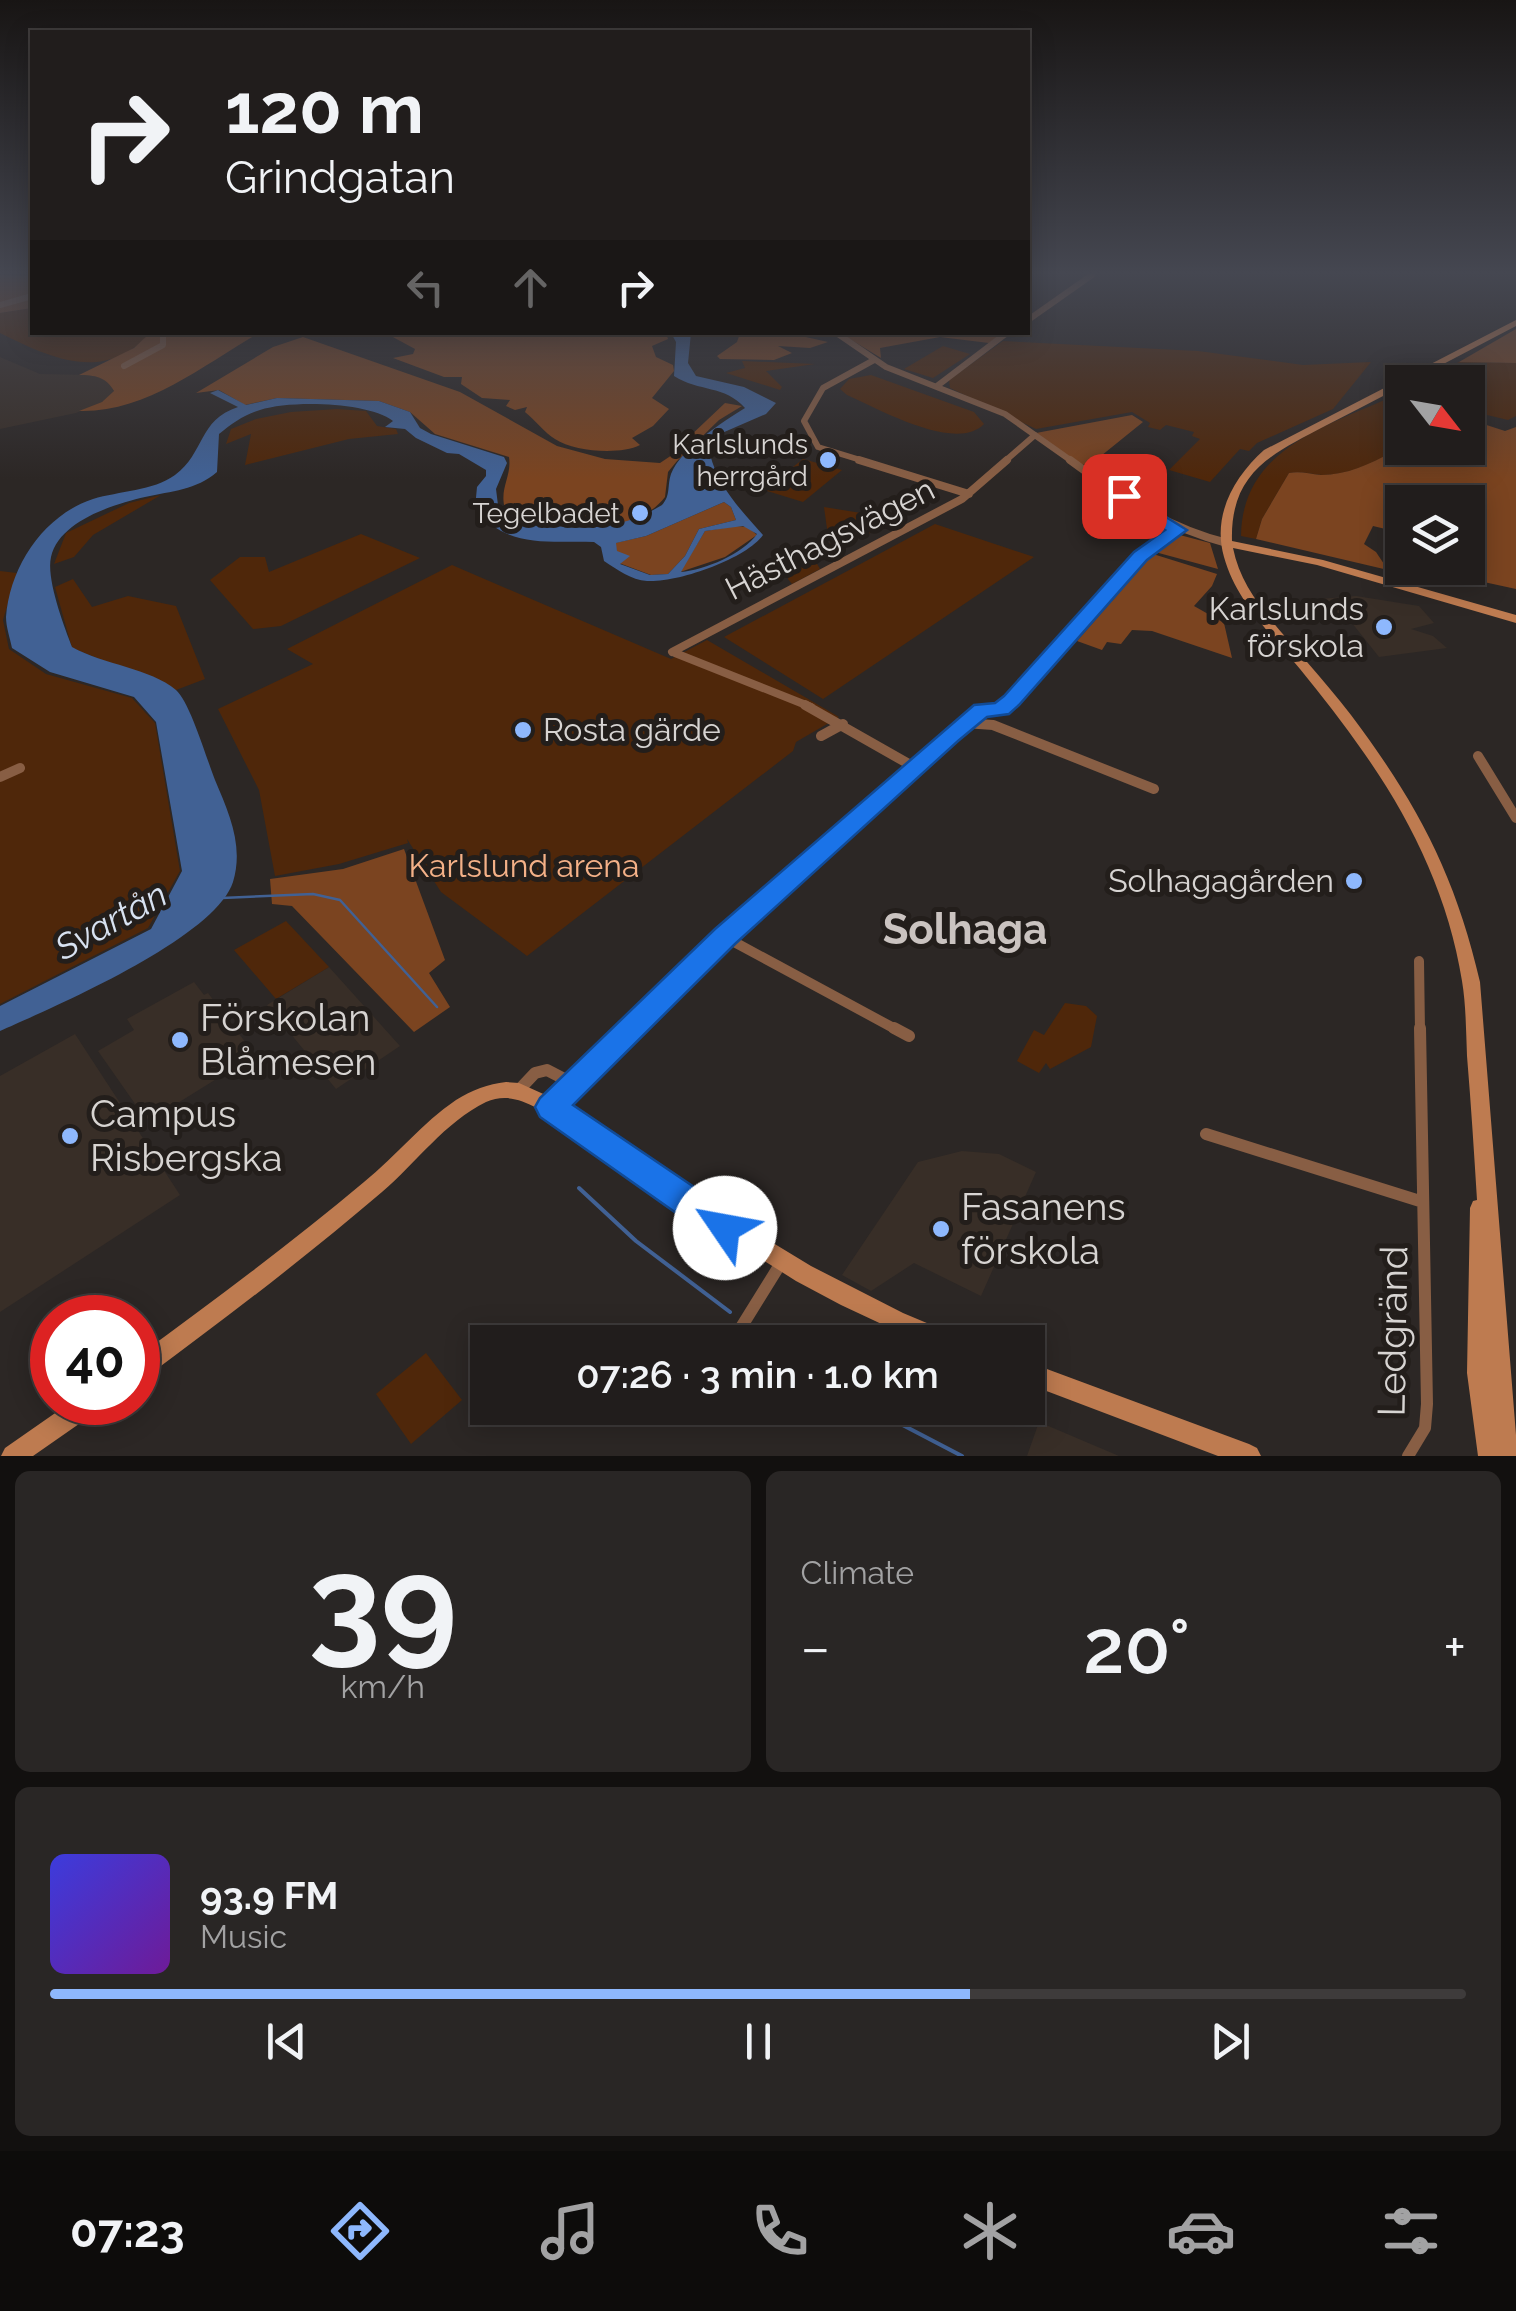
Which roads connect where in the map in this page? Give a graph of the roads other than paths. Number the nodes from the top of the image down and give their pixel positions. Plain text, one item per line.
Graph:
1 (163, 343) edge
2 (856, 343) edge
3 (994, 343) edge
4 (1476, 343) edge
5 (874, 360) junction
6 (124, 366) dead end
7 (938, 386) junction
8 (1035, 435) junction
9 (1240, 482) joint
10 (969, 494) junction
11 (1178, 530) junction
12 (1230, 544) junction
13 (1516, 619) edge
14 (1001, 710) junction
15 (965, 723) junction
16 (843, 724) junction
17 (1001, 728) junction
18 (821, 736) dead end
19 (1478, 756) dead end
20 (20, 768) dead end
21 (916, 768) junction
22 (0, 777) edge
23 (1154, 789) dead end
24 (1516, 818) edge
25 (725, 937) junction
26 (1419, 961) dead end
27 (910, 1036) dead end
28 (574, 1084) junction
29 (518, 1091) junction
30 (551, 1107) junction
31 (1206, 1134) dead end
32 (1482, 1167) junction
33 (1423, 1202) junction
34 (781, 1264) junction
35 (743, 1325) edge
36 (905, 1325) edge
37 (160, 1352) edge
38 (1045, 1380) edge
39 (59, 1425) edge
40 (20, 1453) edge
41 (1250, 1456) edge
42 (1408, 1456) edge
43 (1490, 1456) edge
44 (1506, 1456) edge

1 - 6 street
2 - 5 street
3 - 7 street
4 - 9 main road
5 - 7 street
5 - 10 street
7 - 8 street
8 - 10 street, Hästhagsvägen
8 - 11 street
9 - 12 main road
10 - 16 street, Hästhagsvägen
11 - 12 street
11 - 14 street
12 - 13 main road
12 - 32 main road
14 - 15 street
14 - 17 street
15 - 17 street
15 - 21 street
16 - 18 street
16 - 21 street
17 - 23 street
19 - 24 street
20 - 22 street
21 - 25 street
25 - 27 street
25 - 28 street
26 - 33 street, Ledgränd
28 - 29 street
28 - 30 street
29 - 30 main road
29 - 37 main road
30 - 34 main road
31 - 33 street, Ledgränd
32 - 43 main road
32 - 44 main road
33 - 42 street, Ledgränd
34 - 35 street
34 - 36 main road
38 - 41 main road
39 - 40 main road

